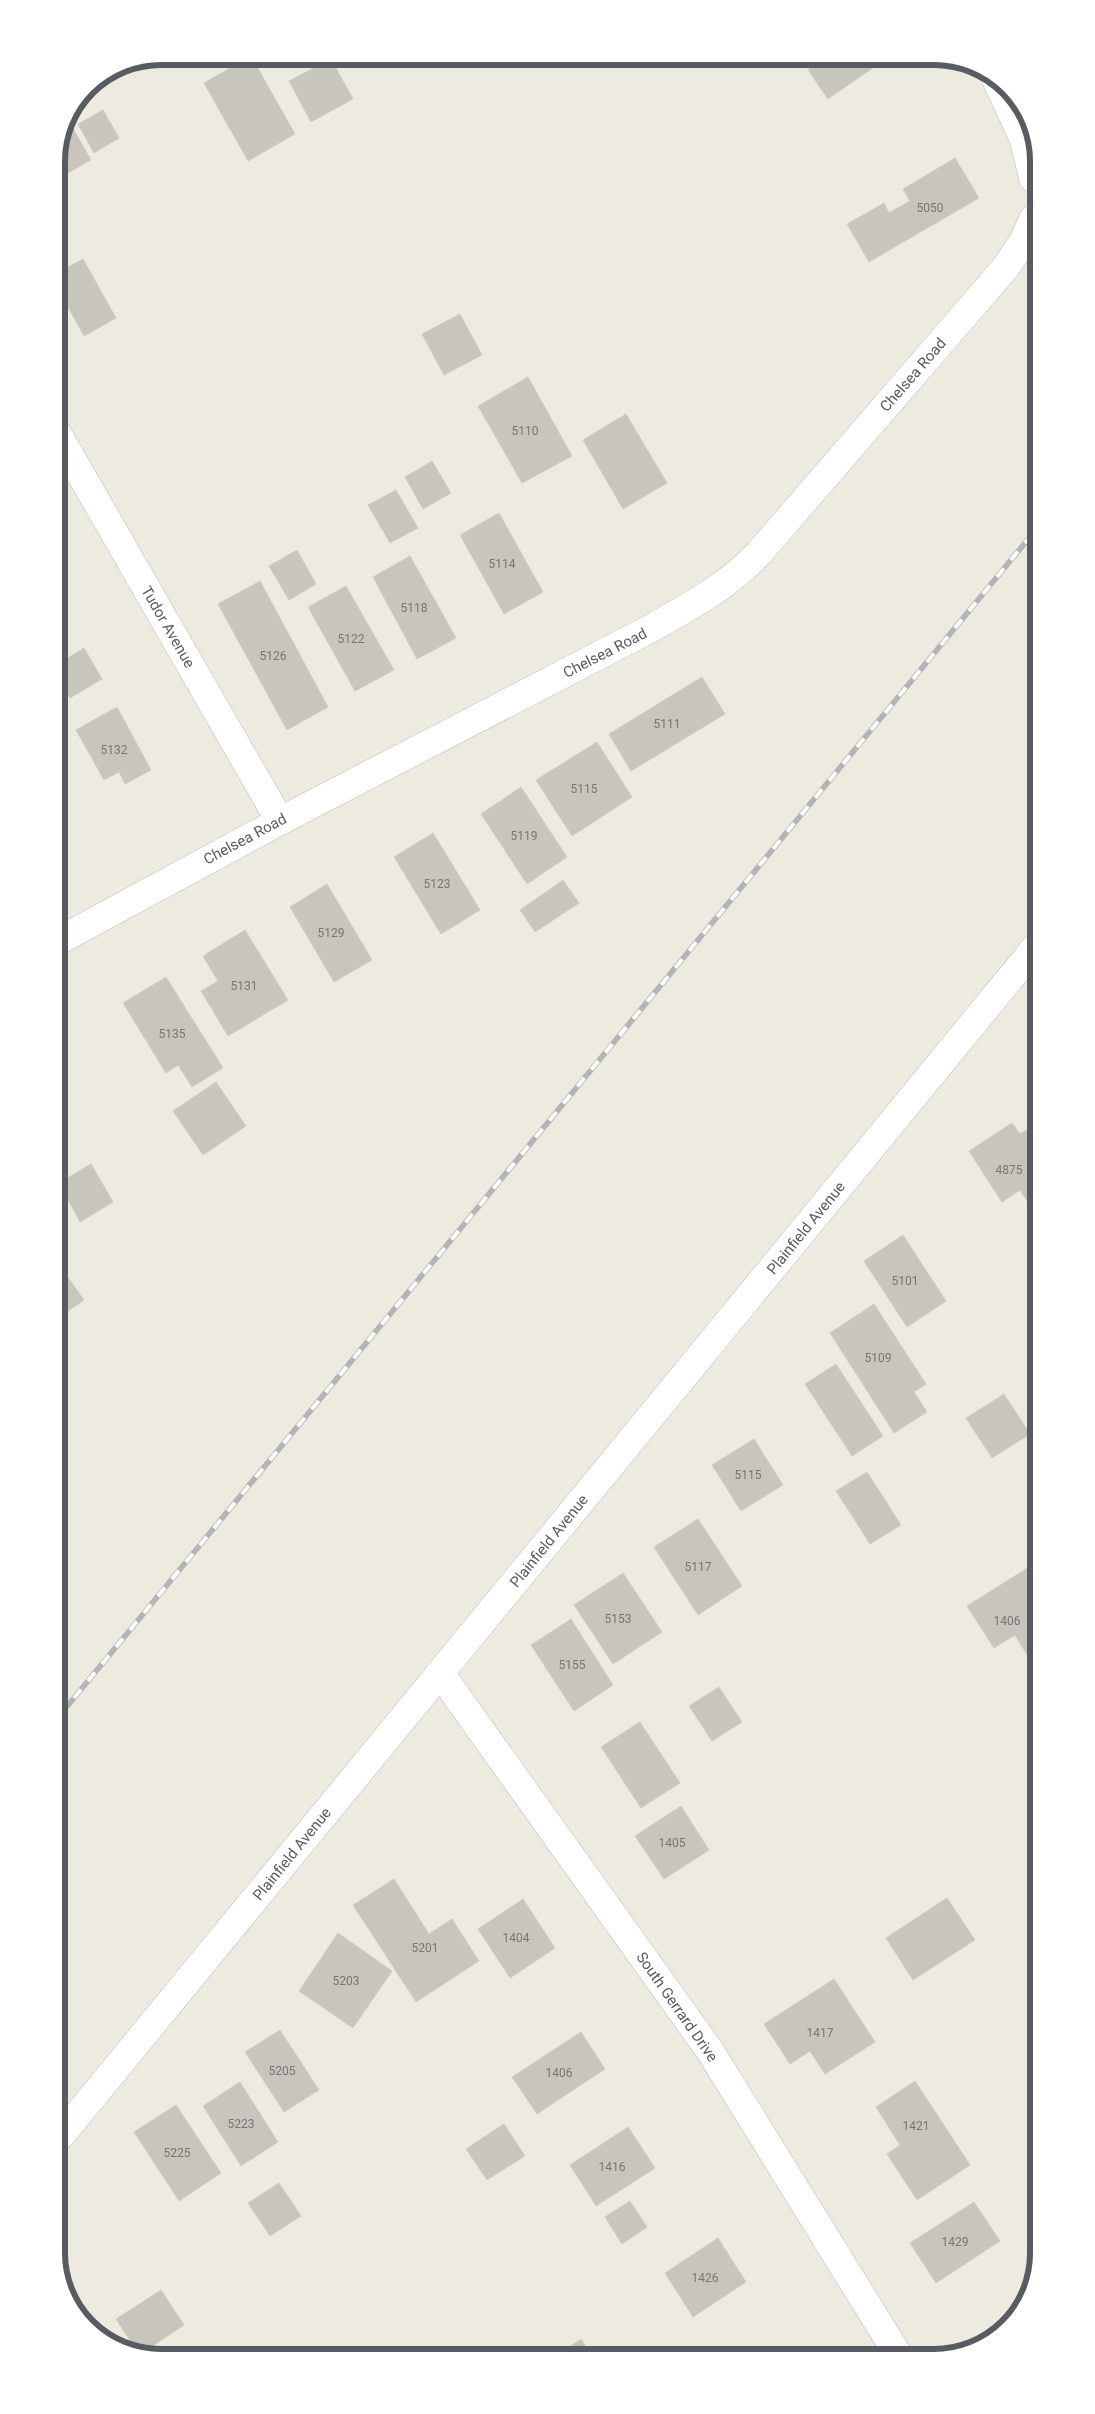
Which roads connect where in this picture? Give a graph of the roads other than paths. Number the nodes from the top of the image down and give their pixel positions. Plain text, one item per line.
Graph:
1 (1003, 94) edge
2 (1030, 165) edge
3 (1030, 224) edge
4 (65, 447) edge
5 (280, 821) junction
6 (65, 937) edge
7 (1030, 954) edge
8 (440, 1673) junction
9 (65, 2130) edge
10 (895, 2349) edge

1 - 2 street
3 - 5 street, Chelsea Road
4 - 5 street, Tudor Avenue
5 - 6 street, Chelsea Road
7 - 8 street, Plainfield Avenue
8 - 9 street, Plainfield Avenue
8 - 10 street, South Gerrard Drive

